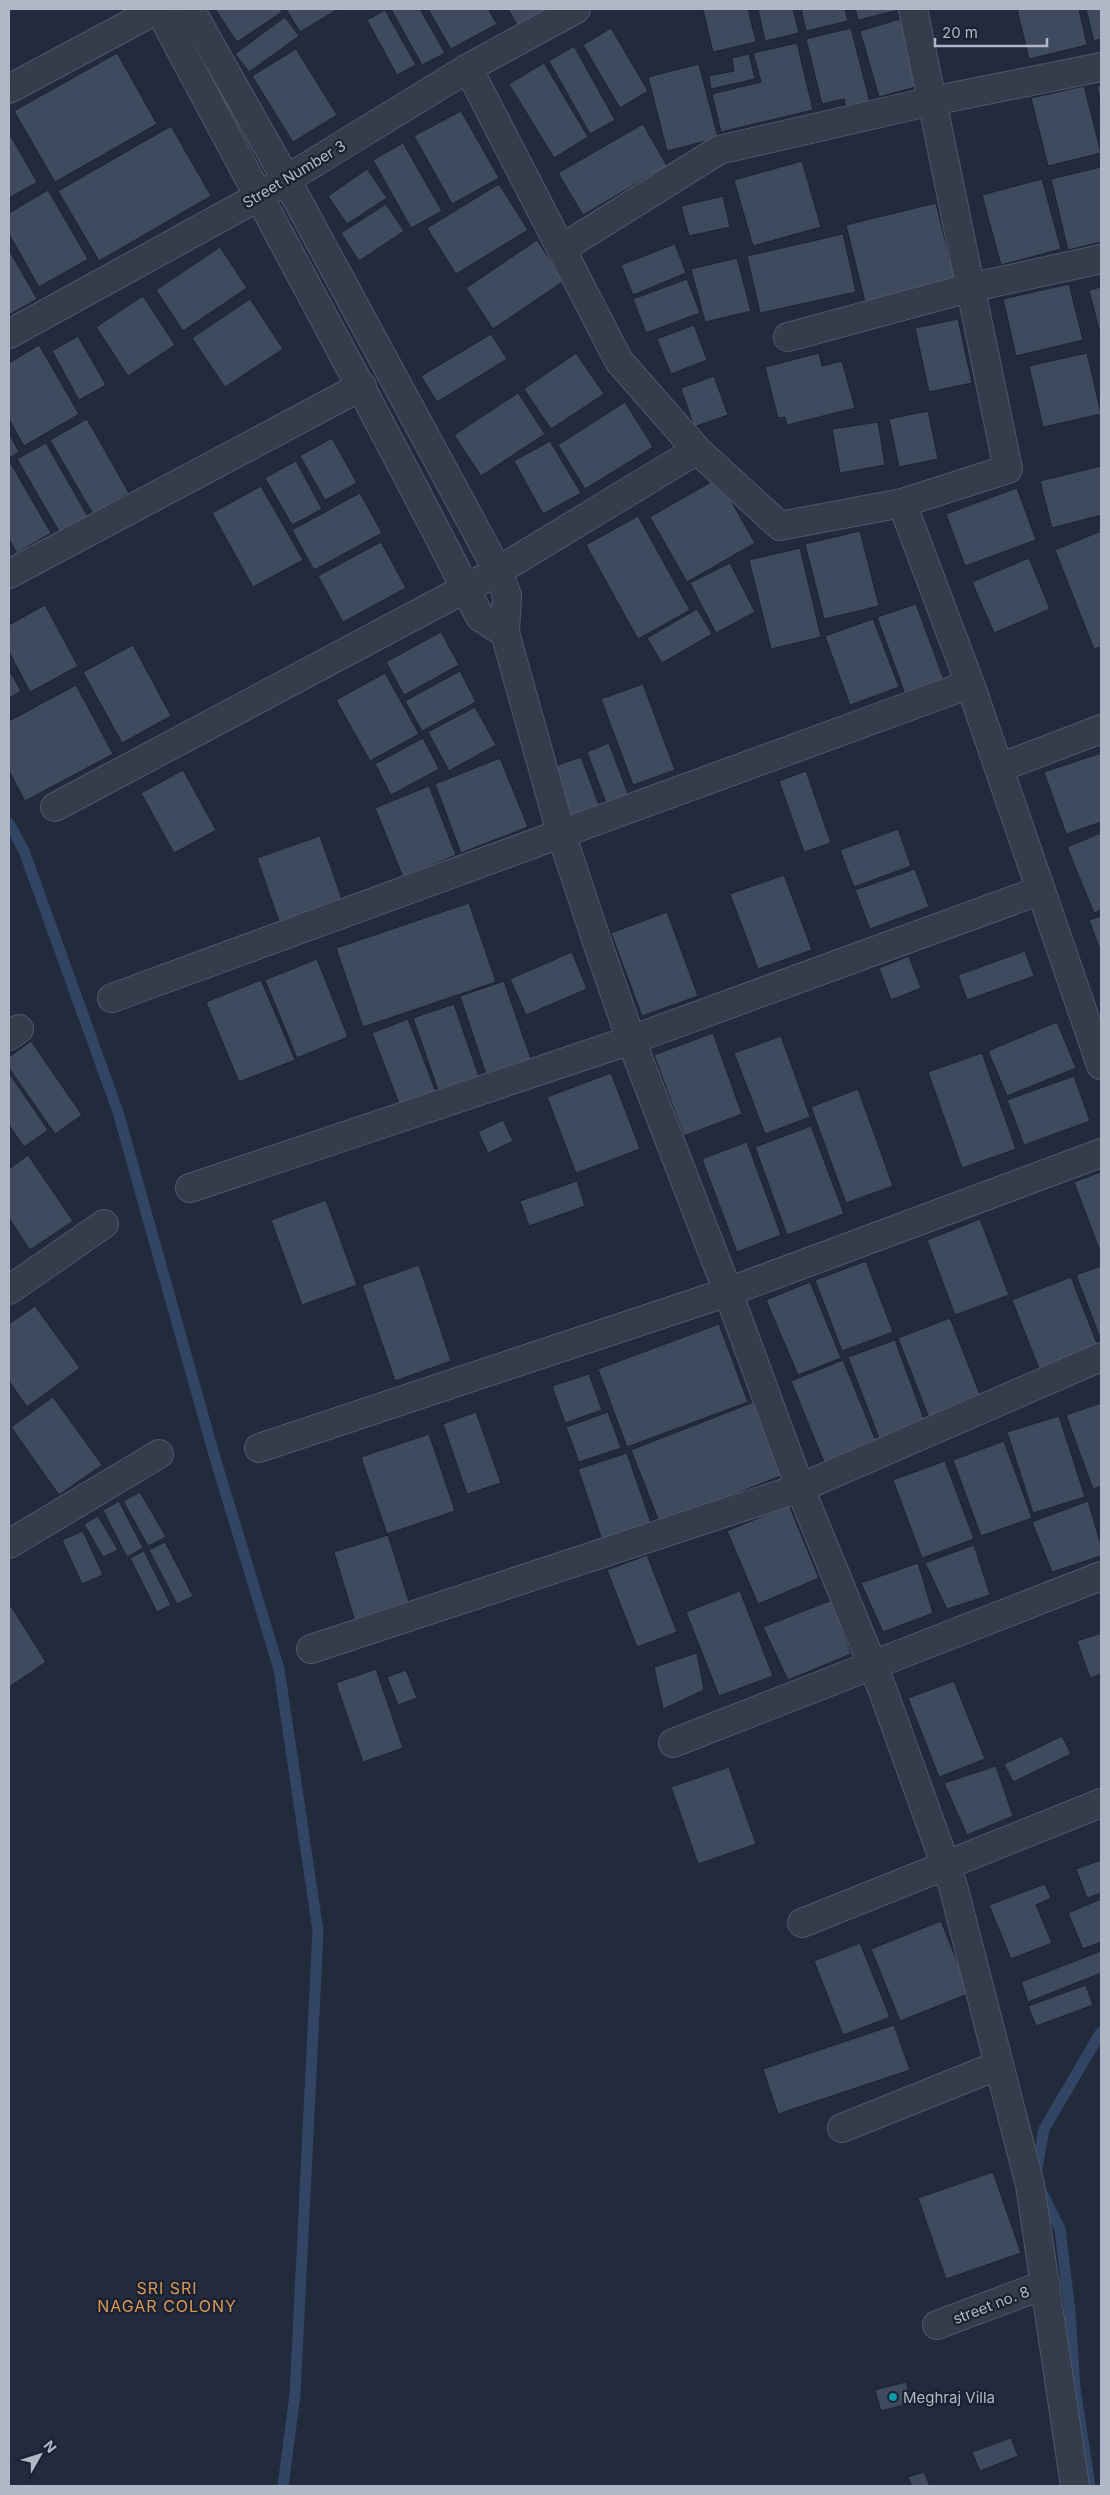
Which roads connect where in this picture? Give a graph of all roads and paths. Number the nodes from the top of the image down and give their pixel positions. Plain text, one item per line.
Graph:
1 (158, 9) edge
2 (190, 9) edge
3 (576, 9) edge
4 (913, 9) edge
5 (1101, 67) edge
6 (468, 68) junction
7 (9, 89) edge
8 (932, 101) junction
9 (286, 179) junction
10 (258, 197) junction
11 (561, 248) junction
12 (1101, 259) edge
13 (970, 288) junction
14 (9, 334) edge
15 (788, 337) dead end
16 (362, 386) junction
17 (697, 450) junction
18 (902, 503) junction
19 (498, 571) junction
20 (9, 574) edge
21 (466, 588) junction
22 (506, 633) junction
23 (970, 684) junction
24 (1101, 729) edge
25 (999, 768) junction
26 (56, 807) dead end
27 (561, 833) junction
28 (1041, 890) junction
29 (112, 998) dead end
30 (631, 1040) junction
31 (1101, 1065) edge
32 (1101, 1153) edge
33 (190, 1188) dead end
34 (104, 1224) dead end
35 (9, 1290) edge
36 (728, 1292) junction
37 (1101, 1357) edge
38 (258, 1448) dead end
39 (159, 1454) dead end
40 (800, 1488) junction
41 (9, 1544) edge
42 (1101, 1576) edge
43 (312, 1649) dead end
44 (873, 1666) junction
45 (673, 1743) dead end
46 (1101, 1803) edge
47 (945, 1864) junction
48 (802, 1922) dead end
49 (999, 2065) junction
50 (842, 2128) dead end
51 (1046, 2284) junction
52 (937, 2325) dead end
53 (1075, 2486) edge

1 - 7 street
1 - 10 street
2 - 9 street
3 - 6 street, Street Number 3
4 - 8 street
5 - 8 street
6 - 9 street, Street Number 3
6 - 11 street
8 - 11 street
8 - 13 street
9 - 10 street, Street Number 3
9 - 19 street
10 - 14 street, Street Number 3
10 - 16 street
11 - 17 street
12 - 13 street
13 - 15 street
13 - 18 street
16 - 20 street
16 - 21 street
17 - 18 street
17 - 19 street
18 - 23 street
19 - 21 street
19 - 22 street
21 - 22 street
21 - 26 street
22 - 27 street
23 - 25 street
23 - 27 street
24 - 25 street
25 - 28 street
27 - 29 street
27 - 30 street
28 - 30 street
28 - 31 street
30 - 33 street
30 - 36 street
32 - 36 street
34 - 35 street
36 - 38 street
36 - 40 street
37 - 40 street
39 - 41 street
40 - 43 street
40 - 44 street
42 - 44 street
44 - 45 street
44 - 47 street
46 - 47 street
47 - 48 street
47 - 49 street
49 - 50 street
49 - 51 street
51 - 52 street, street no. 8
51 - 53 street

